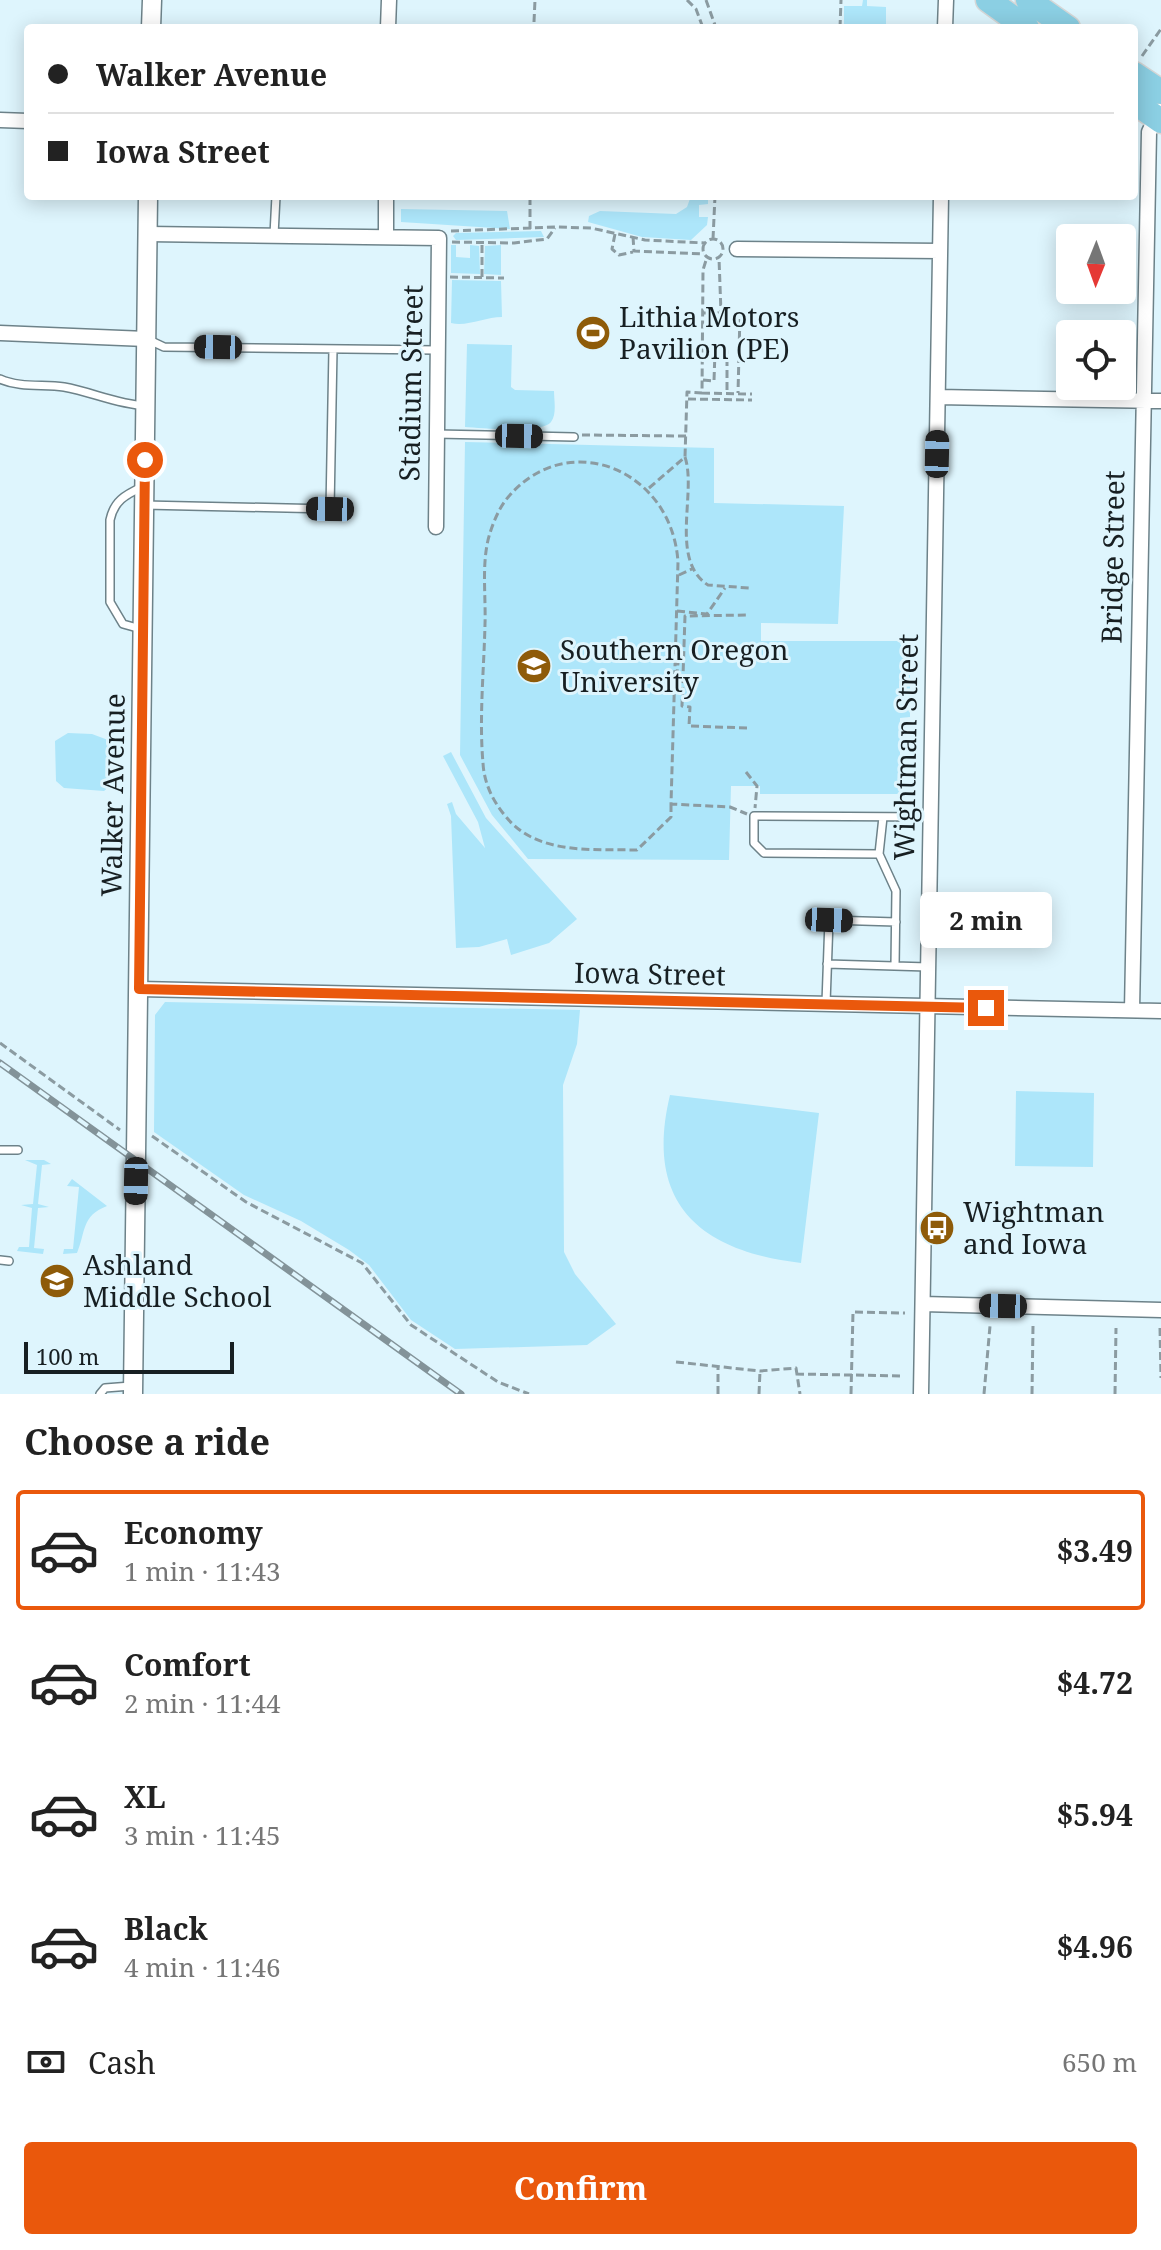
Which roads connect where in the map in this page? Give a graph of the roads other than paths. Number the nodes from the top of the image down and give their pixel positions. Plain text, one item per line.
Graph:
1 (152, 0) edge
2 (389, 0) edge
3 (946, 0) edge
4 (988, 0) edge
5 (1028, 0) edge
6 (151, 24) edge
7 (388, 24) edge
8 (945, 24) edge
9 (1021, 24) edge
10 (1062, 24) edge
11 (1138, 65) edge
12 (1138, 103) edge
13 (1159, 109) edge
14 (0, 120) edge
15 (24, 121) edge
16 (148, 200) edge
17 (276, 200) edge
18 (386, 200) edge
19 (941, 200) edge
20 (148, 234) junction
21 (274, 235) junction
22 (386, 237) junction
23 (737, 249) dead end
24 (940, 251) junction
25 (0, 333) edge
26 (146, 339) junction
27 (333, 349) junction
28 (437, 350) junction
29 (0, 379) edge
30 (938, 397) junction
31 (1142, 401) junction
32 (1161, 401) edge
33 (146, 406) junction
34 (436, 434) junction
35 (574, 437) road end
36 (144, 496) junction
37 (436, 527) dead end
38 (143, 630) junction
39 (883, 817) junction
40 (931, 817) junction
41 (879, 854) junction
42 (896, 922) junction
43 (827, 964) junction
44 (895, 966) junction
45 (928, 967) junction
46 (139, 989) junction
47 (826, 1003) junction
48 (928, 1006) junction
49 (1132, 1010) junction
50 (1161, 1011) edge
51 (0, 1150) edge
52 (18, 1150) dead end
53 (923, 1304) junction
54 (1161, 1310) edge
55 (133, 1390) edge
56 (100, 1394) edge
57 (921, 1394) edge

1 - 6 street
2 - 7 street
3 - 8 street
4 - 9 main road
5 - 10 main road
11 - 13 main road
12 - 13 main road
13 - 31 street, Bridge Street
14 - 15 street
16 - 20 street, Walker Avenue
17 - 21 lane
18 - 22 street
19 - 24 street, Wightman Street
20 - 21 street
20 - 26 street, Walker Avenue
21 - 22 street
22 - 28 street, Stadium Street
23 - 24 street
24 - 30 street, Wightman Street
25 - 26 street
26 - 27 lane
26 - 33 street, Walker Avenue
27 - 28 lane
27 - 36 lane
28 - 34 street, Stadium Street
29 - 33 lane
30 - 31 street
30 - 40 street, Wightman Street
31 - 32 street
31 - 49 street, Bridge Street
33 - 36 street, Walker Avenue
34 - 35 lane
34 - 37 street, Stadium Street
36 - 38 street, Walker Avenue
36 - 38 lane
38 - 46 street, Walker Avenue
39 - 40 lane
39 - 41 lane
39 - 41 lane
40 - 45 street, Wightman Street
41 - 42 lane
42 - 43 lane
42 - 44 lane
43 - 44 lane
43 - 47 lane
44 - 45 lane
45 - 48 street, Wightman Street
46 - 47 street, Iowa Street
46 - 55 street, Walker Avenue
47 - 48 street, Iowa Street
48 - 49 street, Iowa Street
48 - 53 street, Wightman Street
49 - 50 street, Iowa Street
51 - 52 lane
53 - 54 street
53 - 57 street, Wightman Street
55 - 56 lane

